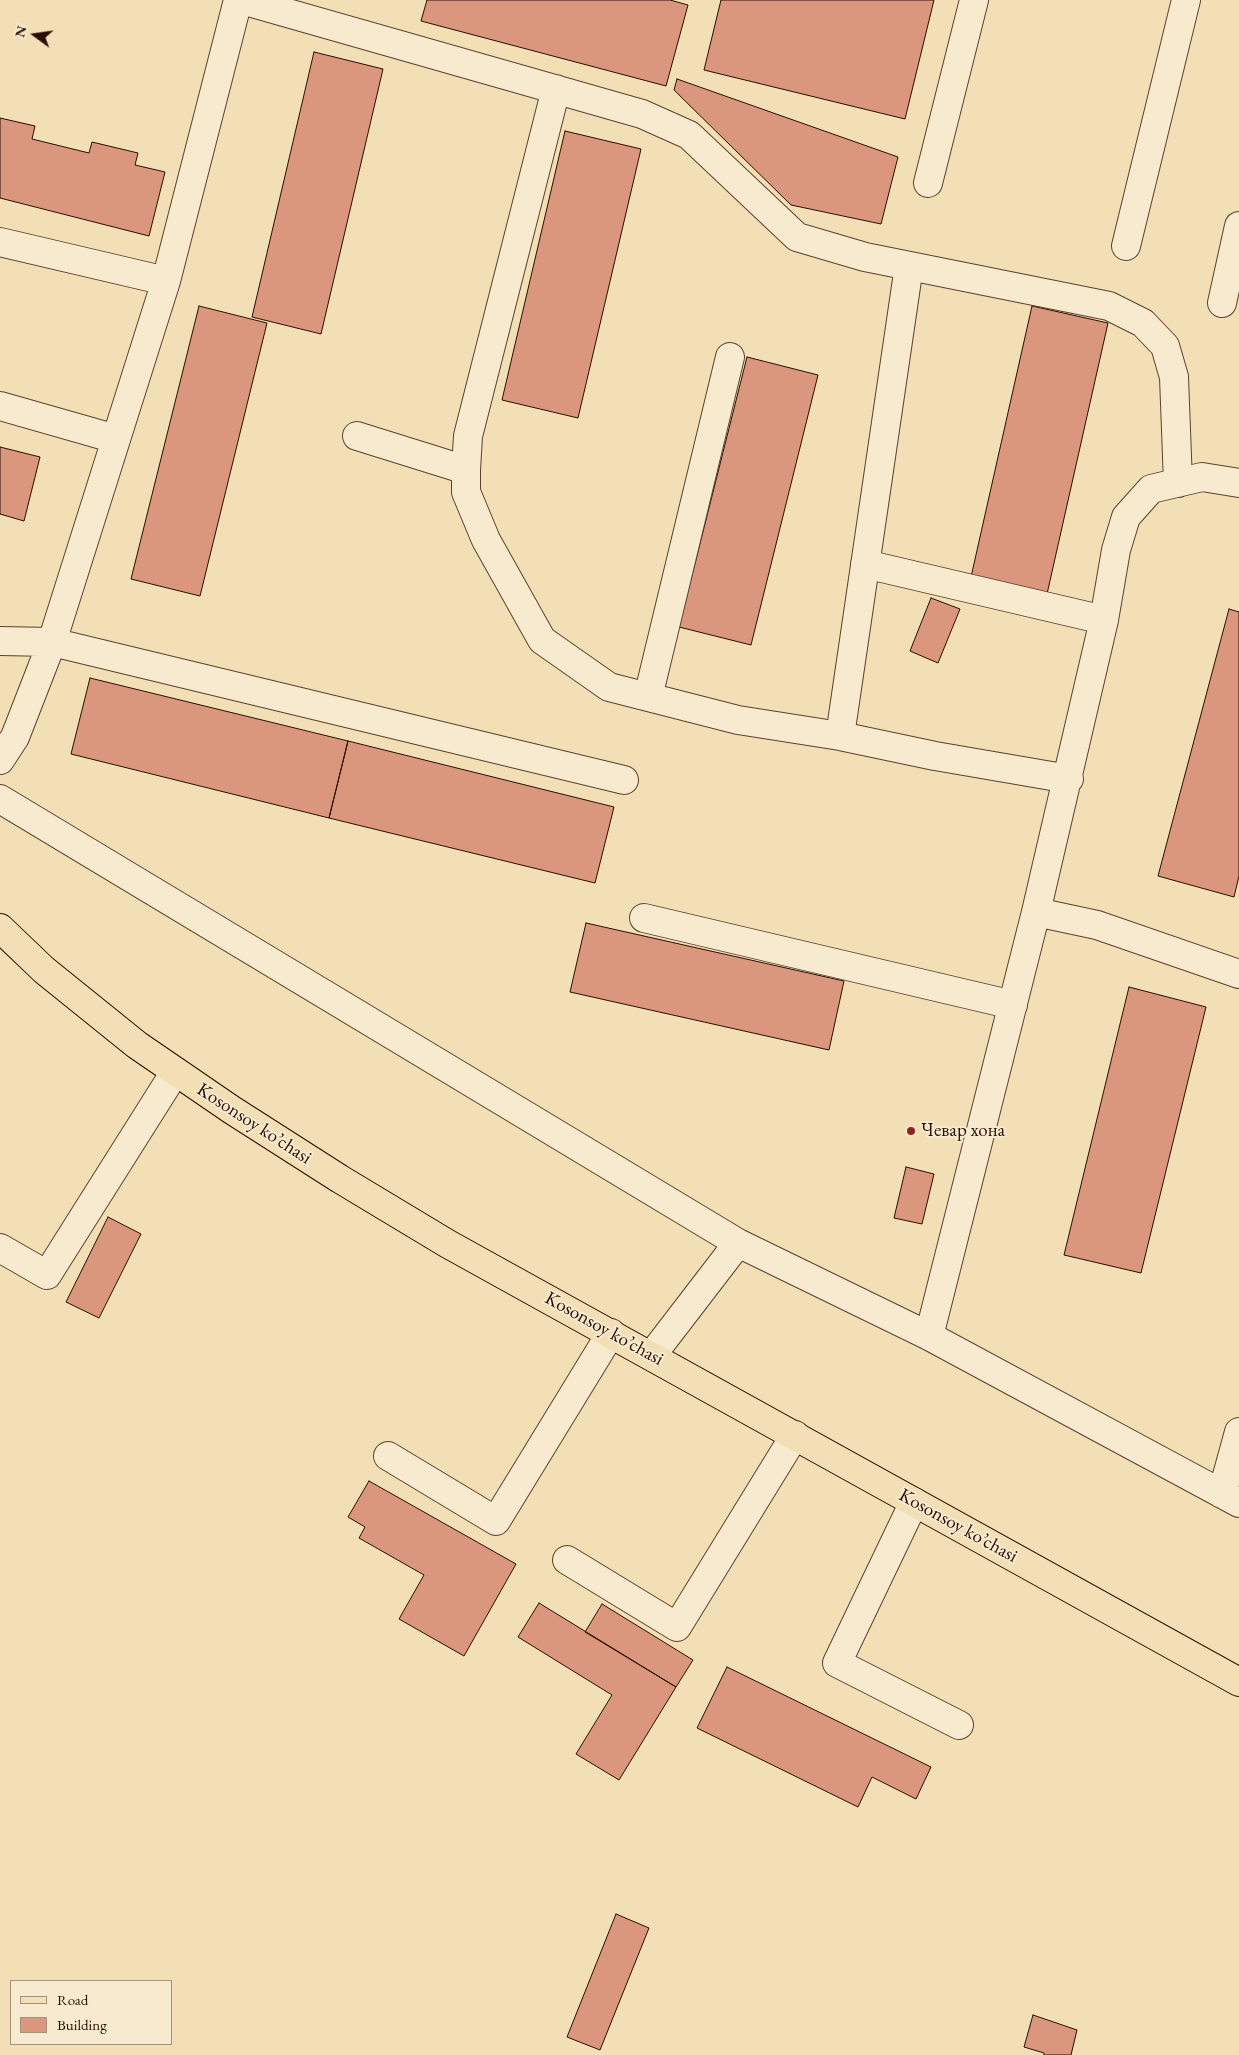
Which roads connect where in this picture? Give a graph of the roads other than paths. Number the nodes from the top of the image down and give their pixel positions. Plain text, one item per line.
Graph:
1 (238, 0) edge
2 (242, 0) edge
3 (974, 0) edge
4 (1186, 0) edge
5 (556, 89) junction
6 (928, 183) dead end
7 (1239, 226) edge
8 (0, 242) edge
9 (1126, 246) dead end
10 (909, 266) junction
11 (166, 281) junction
12 (1222, 303) dead end
13 (730, 357) dead end
14 (0, 406) edge
15 (357, 436) dead end
16 (116, 439) junction
17 (466, 470) junction
18 (1178, 483) junction
19 (1239, 483) edge
20 (865, 564) junction
21 (1104, 620) junction
22 (0, 641) edge
23 (52, 642) junction
24 (648, 697) junction
25 (840, 736) junction
26 (0, 760) edge
27 (1069, 778) junction
28 (624, 780) dead end
29 (0, 799) edge
30 (1036, 912) junction
31 (644, 918) dead end
32 (0, 928) edge
33 (1239, 974) edge
34 (1013, 1005) junction
35 (175, 1072) junction
36 (738, 1242) junction
37 (0, 1248) edge
38 (611, 1333) junction
39 (929, 1336) junction
40 (652, 1355) junction
41 (1239, 1432) edge
42 (795, 1435) junction
43 (388, 1456) dead end
44 (1231, 1498) edge
45 (914, 1502) junction
46 (567, 1560) dead end
47 (1239, 1682) edge
48 (959, 1725) dead end

1 - 11 lane
2 - 5 lane
3 - 6 lane
4 - 9 lane
5 - 10 lane
5 - 17 lane
7 - 12 lane
8 - 11 lane
10 - 18 lane
10 - 20 lane
11 - 16 lane
13 - 24 lane
14 - 16 lane
15 - 17 lane
16 - 23 lane
17 - 24 lane
18 - 19 lane
18 - 21 lane
20 - 21 lane
20 - 25 lane
21 - 27 lane
22 - 23 lane
23 - 26 lane
23 - 28 lane
24 - 25 lane
25 - 27 lane
27 - 30 lane
29 - 36 lane
30 - 33 lane
30 - 34 lane
31 - 34 lane
32 - 35 main road, Kosonsoy ko’chasi
34 - 39 lane
35 - 37 lane
35 - 38 main road, Kosonsoy ko’chasi
36 - 39 lane
36 - 40 lane
38 - 40 main road, Kosonsoy ko’chasi
38 - 43 lane
39 - 44 lane
40 - 42 main road, Kosonsoy ko’chasi
41 - 44 lane
42 - 45 main road, Kosonsoy ko’chasi
42 - 46 lane
45 - 47 main road, Kosonsoy ko’chasi
45 - 48 lane

